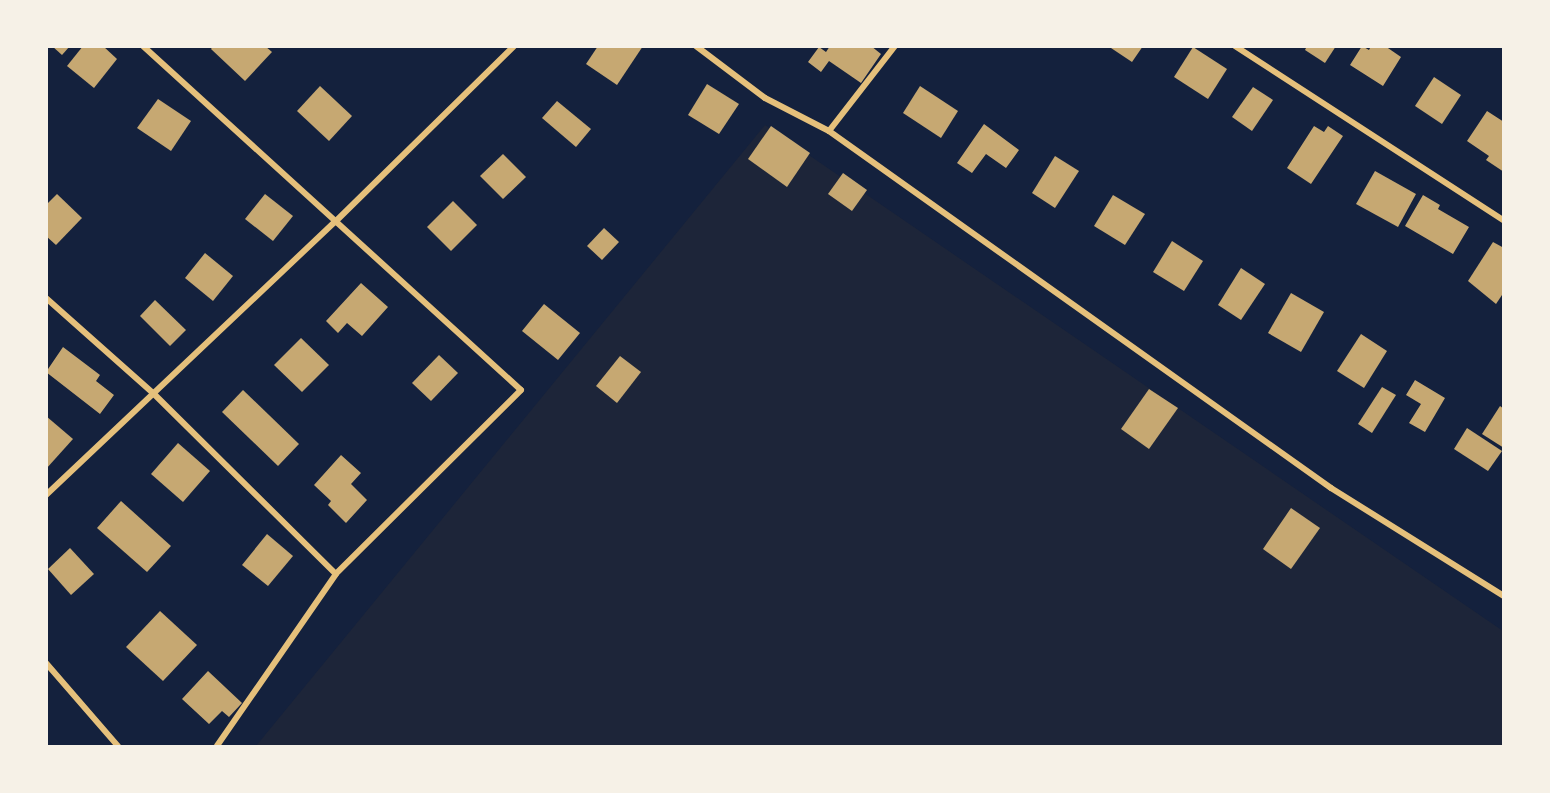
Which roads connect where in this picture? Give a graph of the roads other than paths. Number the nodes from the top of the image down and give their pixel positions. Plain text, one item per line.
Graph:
1 (143, 46) edge
2 (514, 46) edge
3 (696, 46) edge
4 (895, 46) edge
5 (1234, 46) edge
6 (830, 131) junction
7 (1503, 221) edge
8 (335, 222) junction
9 (46, 298) edge
10 (153, 393) junction
11 (46, 495) edge
12 (336, 574) junction
13 (1503, 596) edge
14 (46, 663) edge
15 (118, 747) edge
16 (217, 747) edge

1 - 8 street
2 - 8 street
3 - 6 street
4 - 6 street
5 - 7 street
6 - 13 street
8 - 10 street
8 - 12 street
9 - 10 street
10 - 11 street
10 - 12 street
12 - 16 street
14 - 15 street

